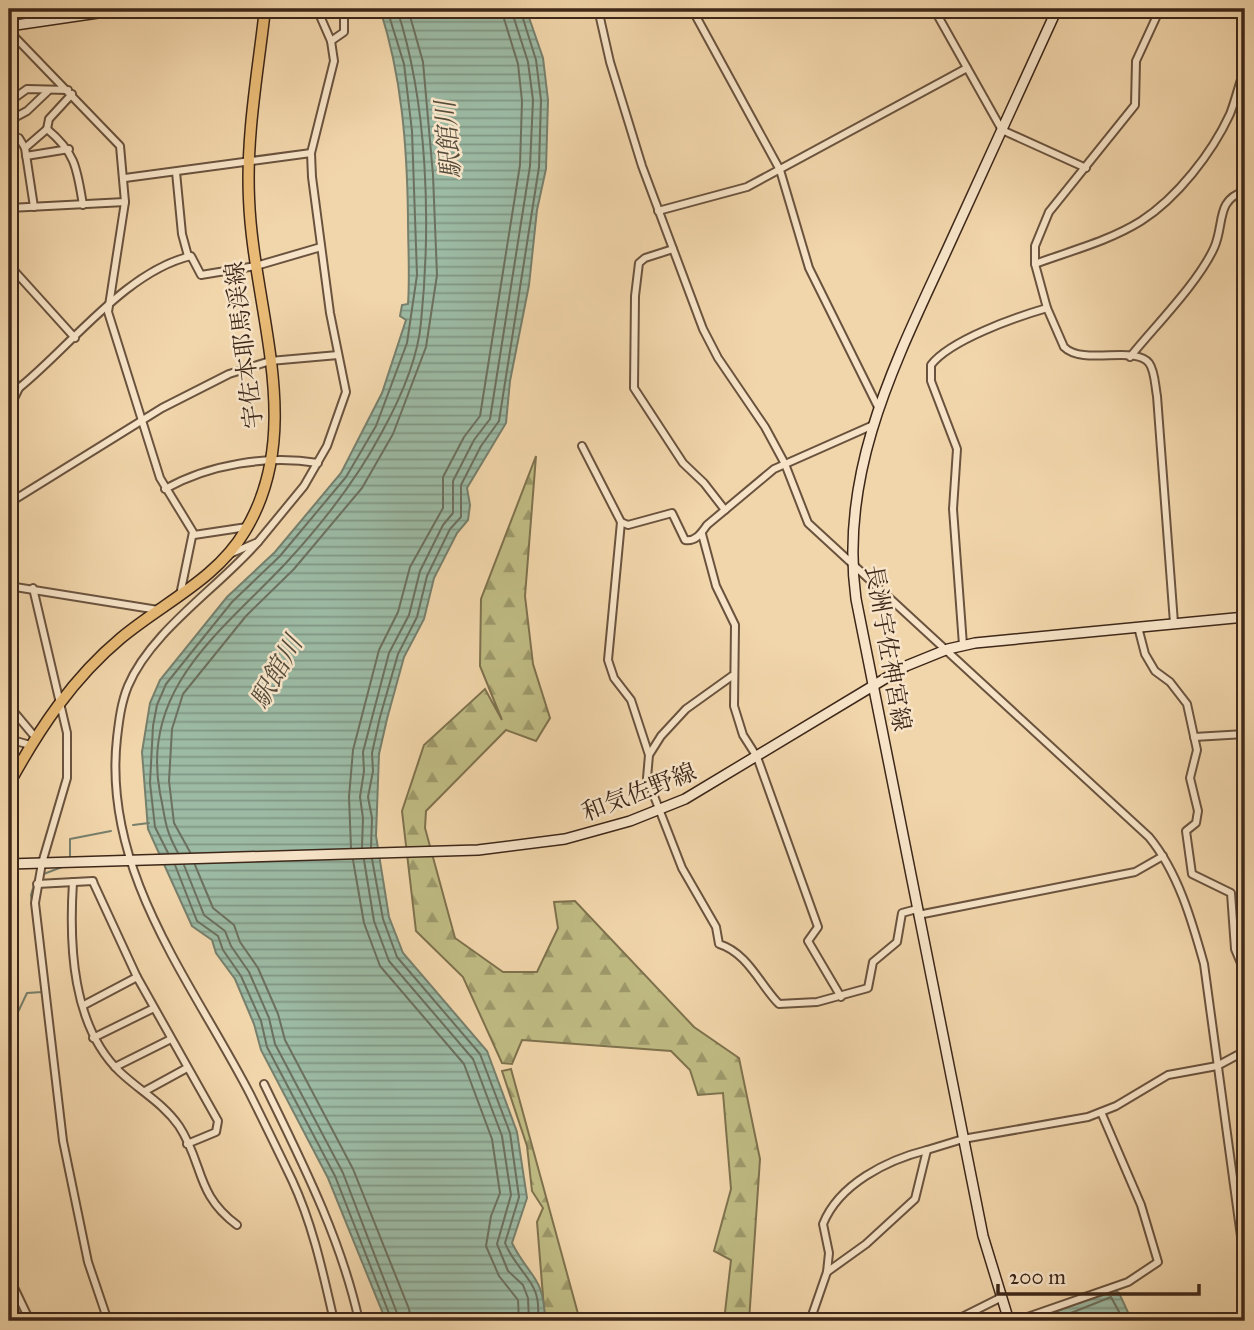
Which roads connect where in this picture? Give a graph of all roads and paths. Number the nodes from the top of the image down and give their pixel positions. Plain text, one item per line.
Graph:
1 (125, 9) edge
2 (265, 9) edge
3 (317, 9) edge
4 (344, 9) edge
5 (598, 9) edge
6 (692, 9) edge
7 (934, 9) edge
8 (1057, 9) edge
9 (1160, 9) edge
10 (9, 28) edge
11 (331, 41) junction
12 (967, 68) junction
13 (1245, 68) edge
14 (48, 91) junction
15 (70, 92) junction
16 (9, 102) edge
17 (9, 116) edge
18 (47, 129) junction
19 (1002, 130) junction
20 (19, 138) dead end
21 (25, 148) junction
22 (69, 149) junction
23 (311, 153) junction
24 (26, 156) junction
25 (248, 163) junction
26 (1086, 168) junction
27 (780, 170) junction
28 (176, 172) junction
29 (124, 178) junction
30 (1245, 191) edge
31 (125, 202) junction
32 (83, 205) junction
33 (34, 207) junction
34 (9, 208) edge
35 (658, 211) junction
36 (321, 247) junction
37 (673, 249) junction
38 (188, 256) junction
39 (1035, 264) junction
40 (9, 265) edge
41 (256, 266) junction
42 (108, 308) junction
43 (1047, 308) junction
44 (75, 338) junction
45 (338, 355) junction
46 (1130, 357) junction
47 (270, 361) junction
48 (9, 375) edge
49 (19, 387) junction
50 (878, 407) junction
51 (9, 409) edge
52 (141, 420) junction
53 (871, 426) junction
54 (582, 446) dead end
55 (273, 460) junction
56 (318, 463) junction
57 (785, 464) junction
58 (165, 489) junction
59 (9, 503) edge
60 (725, 509) junction
61 (621, 522) junction
62 (247, 527) junction
63 (702, 534) junction
64 (194, 536) junction
65 (9, 542) edge
66 (258, 542) junction
67 (9, 551) edge
68 (227, 555) junction
69 (853, 561) junction
70 (9, 586) edge
71 (33, 588) junction
72 (180, 595) junction
73 (158, 610) junction
74 (1245, 617) edge
75 (1174, 624) junction
76 (1138, 627) junction
77 (963, 645) junction
78 (948, 649) junction
79 (732, 676) junction
80 (874, 685) junction
81 (62, 700) junction
82 (9, 706) edge
83 (1245, 734) edge
84 (1194, 737) junction
85 (9, 739) edge
86 (33, 741) junction
87 (649, 755) junction
88 (757, 757) junction
89 (9, 784) edge
90 (661, 809) junction
91 (1163, 856) junction
92 (133, 861) junction
93 (42, 863) junction
94 (9, 864) edge
95 (73, 882) junction
96 (37, 884) junction
97 (917, 912) junction
98 (138, 977) junction
99 (841, 997) junction
100 (1245, 998) edge
101 (84, 1005) junction
102 (154, 1008) junction
103 (93, 1038) junction
104 (171, 1039) junction
105 (1245, 1051) edge
106 (1217, 1066) junction
107 (115, 1067) junction
108 (187, 1068) junction
109 (264, 1084) dead end
110 (145, 1091) junction
111 (1101, 1112) junction
112 (963, 1139) junction
113 (187, 1143) junction
114 (927, 1150) junction
115 (237, 1224) dead end
116 (1245, 1266) edge
117 (827, 1272) junction
118 (9, 1277) edge
119 (1000, 1298) junction
120 (30, 1321) edge
121 (108, 1321) edge
122 (334, 1321) edge
123 (359, 1321) edge
124 (810, 1321) edge
125 (954, 1321) edge
126 (1009, 1321) edge
127 (1016, 1321) edge

1 - 10 main road
2 - 25 main road, 宇佐本耶馬渓線
3 - 11 street
4 - 11 street
5 - 35 street
6 - 27 street
7 - 12 street
8 - 19 main road, 長洲宇佐神宮線
9 - 26 street
10 - 15 street
11 - 23 street
12 - 19 street
12 - 27 street
13 - 39 street
14 - 15 street
14 - 16 street
14 - 17 street
15 - 18 street
15 - 29 street
18 - 21 street
18 - 22 street
19 - 26 street
19 - 50 main road, 長洲宇佐神宮線
20 - 21 street
21 - 24 street
22 - 24 street
22 - 32 street
23 - 25 street
23 - 36 street
24 - 33 street
25 - 28 street
25 - 41 main road, 宇佐本耶馬渓線
26 - 39 street
27 - 35 street
27 - 50 street
28 - 29 street
28 - 38 street
29 - 31 street
30 - 46 street
31 - 32 street
31 - 42 street
32 - 33 street
33 - 34 street
35 - 37 street
36 - 41 street
36 - 45 street
37 - 57 street
37 - 60 street
38 - 41 street
38 - 42 street
39 - 43 street
40 - 44 street
41 - 47 main road, 宇佐本耶馬渓線
42 - 44 street
42 - 52 street
43 - 46 street
43 - 77 street
44 - 49 street
45 - 47 street
45 - 56 street
46 - 75 street
47 - 52 street
47 - 55 main road, 宇佐本耶馬渓線
48 - 49 street
49 - 51 street
50 - 53 main road, 長洲宇佐神宮線
52 - 58 street
52 - 59 street
53 - 57 street
53 - 69 main road, 長洲宇佐神宮線
54 - 61 street
55 - 56 street
55 - 58 street
55 - 62 main road, 宇佐本耶馬渓線
56 - 66 street
57 - 60 street
57 - 69 street
58 - 64 street
60 - 63 street
61 - 63 street
61 - 87 street
62 - 64 street
62 - 68 main road, 宇佐本耶馬渓線
63 - 79 street
64 - 72 street
65 - 67 street
66 - 68 street
66 - 92 street
68 - 72 main road, 宇佐本耶馬渓線
69 - 78 street
69 - 80 main road, 長洲宇佐神宮線
70 - 71 street
71 - 73 street
71 - 81 street
72 - 73 main road, 宇佐本耶馬渓線
73 - 81 main road, 宇佐本耶馬渓線
74 - 75 main road, 和気佐野線
75 - 76 main road, 和気佐野線
76 - 77 main road, 和気佐野線
76 - 84 street
77 - 78 main road, 和気佐野線
78 - 80 main road, 和気佐野線
78 - 91 street
79 - 87 street
79 - 88 street
80 - 88 main road, 和気佐野線
80 - 97 main road, 長洲宇佐神宮線
81 - 86 main road, 宇佐本耶馬渓線
81 - 93 street
82 - 86 street
83 - 84 street
84 - 100 street
85 - 86 street
86 - 89 main road, 宇佐本耶馬渓線
87 - 90 street
88 - 90 main road, 和気佐野線
88 - 99 street
90 - 92 main road, 和気佐野線
90 - 99 street
91 - 97 street
91 - 106 street
92 - 93 main road, 和気佐野線
92 - 122 street
93 - 94 main road, 和気佐野線
93 - 96 street
95 - 96 street
95 - 98 street
95 - 101 street
96 - 121 street
97 - 99 street
97 - 112 main road, 長洲宇佐神宮線
98 - 101 street
98 - 102 street
101 - 103 street
102 - 103 street
102 - 104 street
103 - 107 street
104 - 107 street
104 - 108 street
105 - 106 street
106 - 111 street
106 - 116 street
107 - 110 street
108 - 110 street
108 - 113 street
109 - 123 street
110 - 113 street
111 - 112 street
111 - 127 street
112 - 114 street
112 - 119 main road, 長洲宇佐神宮線
113 - 115 street
114 - 117 street
114 - 117 street
117 - 124 street
118 - 120 street
119 - 125 street
119 - 126 main road, 長洲宇佐神宮線

